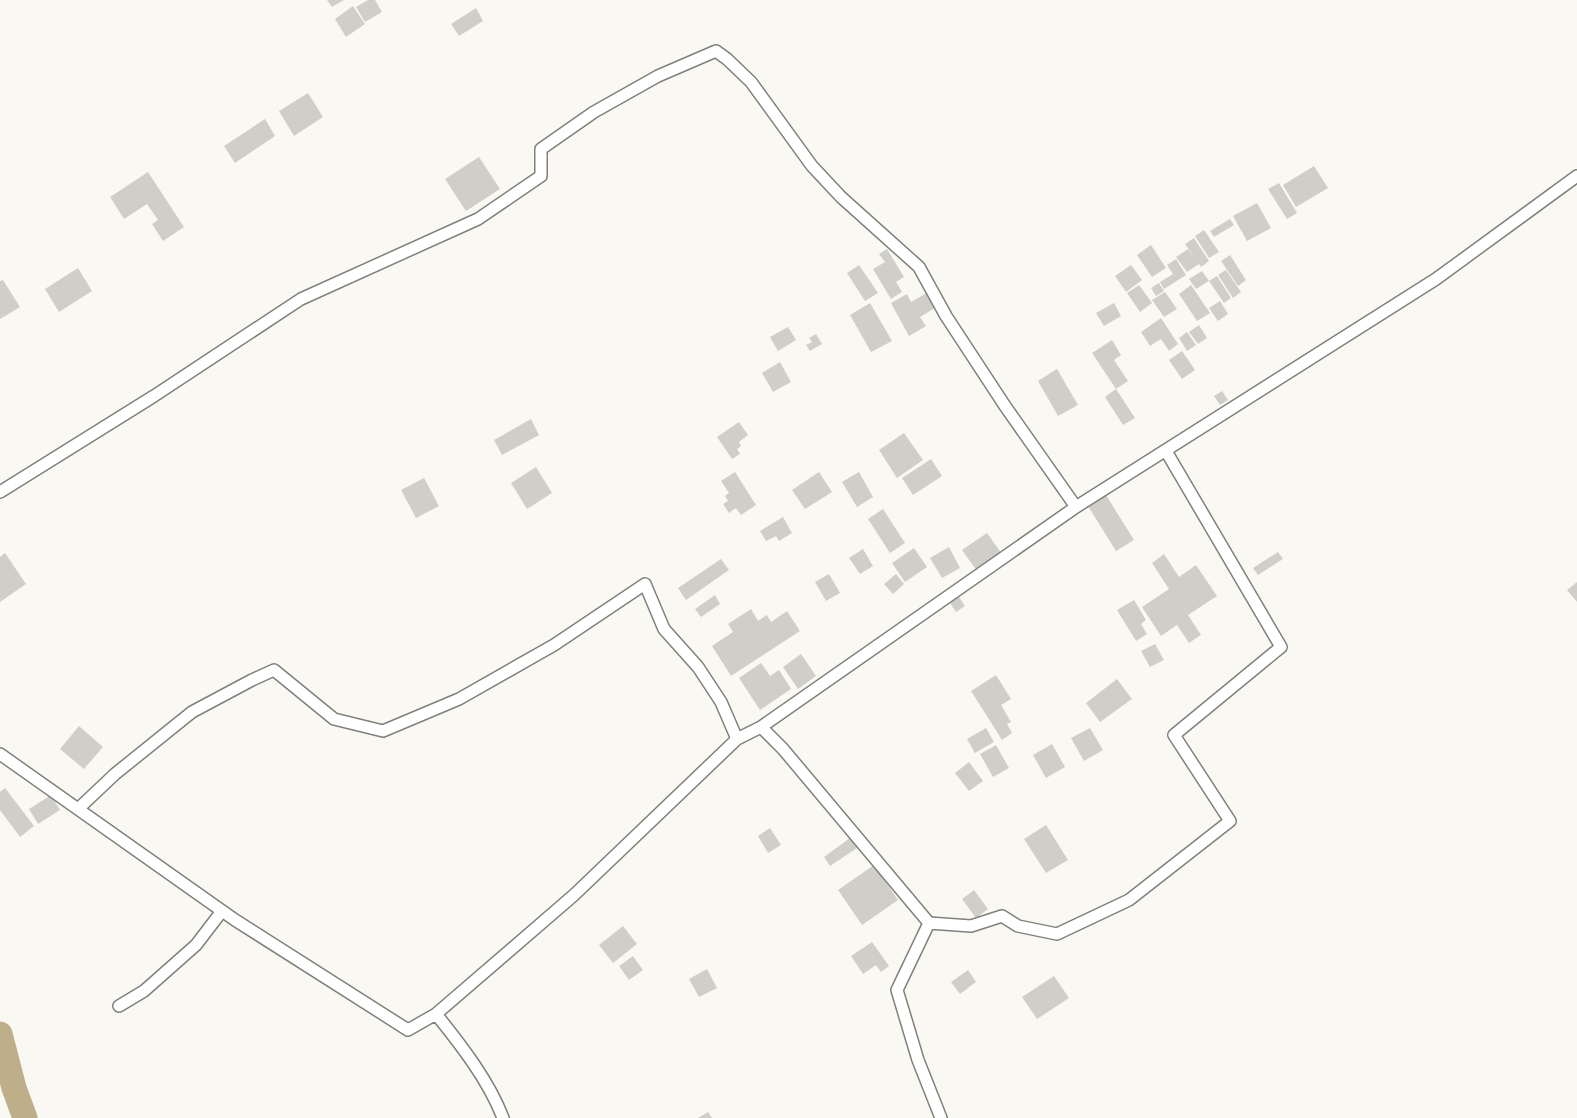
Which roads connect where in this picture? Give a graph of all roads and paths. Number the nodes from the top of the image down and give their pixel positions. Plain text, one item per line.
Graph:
1 (1577, 176) edge
2 (1166, 450) junction
3 (0, 492) edge
4 (1076, 507) junction
5 (761, 726) junction
6 (737, 739) junction
7 (0, 754) edge
8 (78, 809) junction
9 (222, 911) junction
10 (929, 923) junction
11 (119, 1006) dead end
12 (436, 1014) junction
13 (503, 1118) edge
14 (941, 1118) edge

1 - 2 street
2 - 4 street
2 - 10 street
3 - 4 street
4 - 5 street
5 - 6 street
5 - 10 street
6 - 8 street
6 - 12 street
7 - 8 street
8 - 9 street
9 - 11 street
9 - 12 street
10 - 14 street
12 - 13 street

